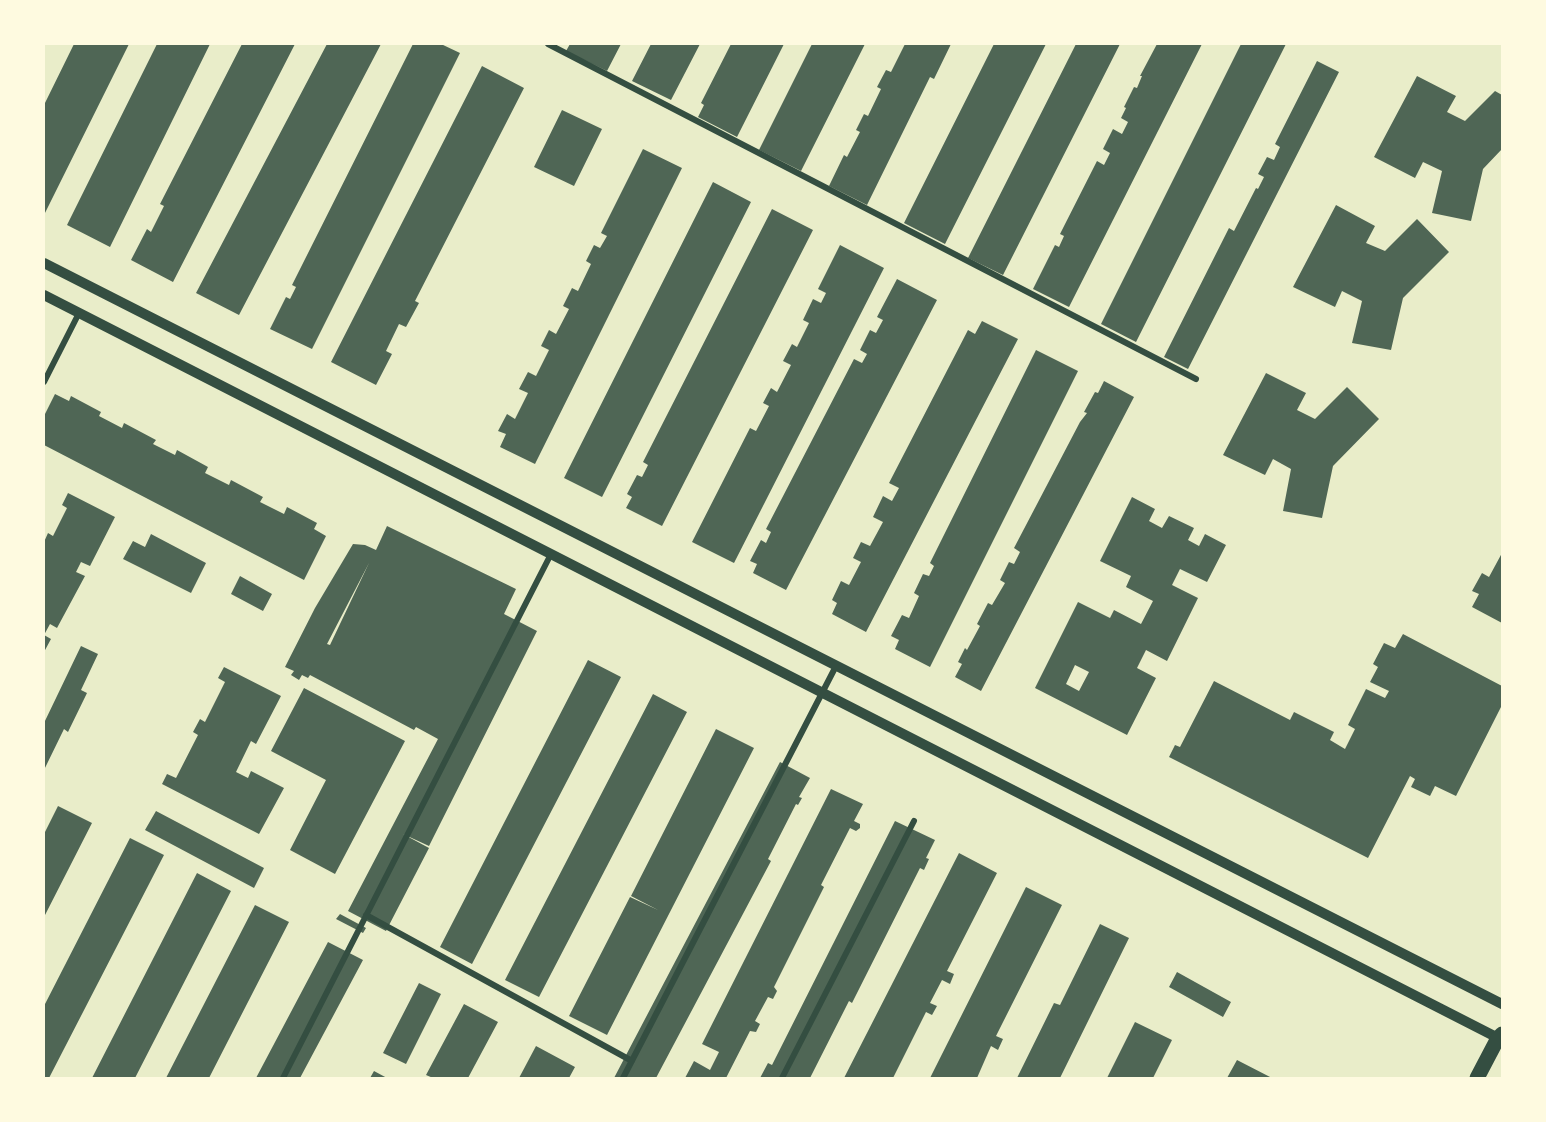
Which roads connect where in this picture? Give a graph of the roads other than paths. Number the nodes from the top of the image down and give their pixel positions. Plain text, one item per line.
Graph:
1 (548, 44) edge
2 (44, 263) edge
3 (44, 295) edge
4 (79, 313) junction
5 (1196, 379) dead end
6 (44, 382) edge
7 (551, 554) junction
8 (836, 666) junction
9 (823, 692) junction
10 (914, 821) dead end
11 (366, 915) junction
12 (1503, 1004) edge
13 (1501, 1037) edge
14 (632, 1061) junction
15 (282, 1078) edge
16 (623, 1078) edge
17 (782, 1078) edge
18 (1477, 1078) edge

1 - 5 street
2 - 8 street
3 - 4 street
4 - 6 street
4 - 7 street
7 - 9 street
7 - 11 street
8 - 9 street
8 - 12 street
9 - 13 street
9 - 14 street
10 - 17 street
11 - 14 street
11 - 15 street
13 - 18 main road
14 - 16 street

